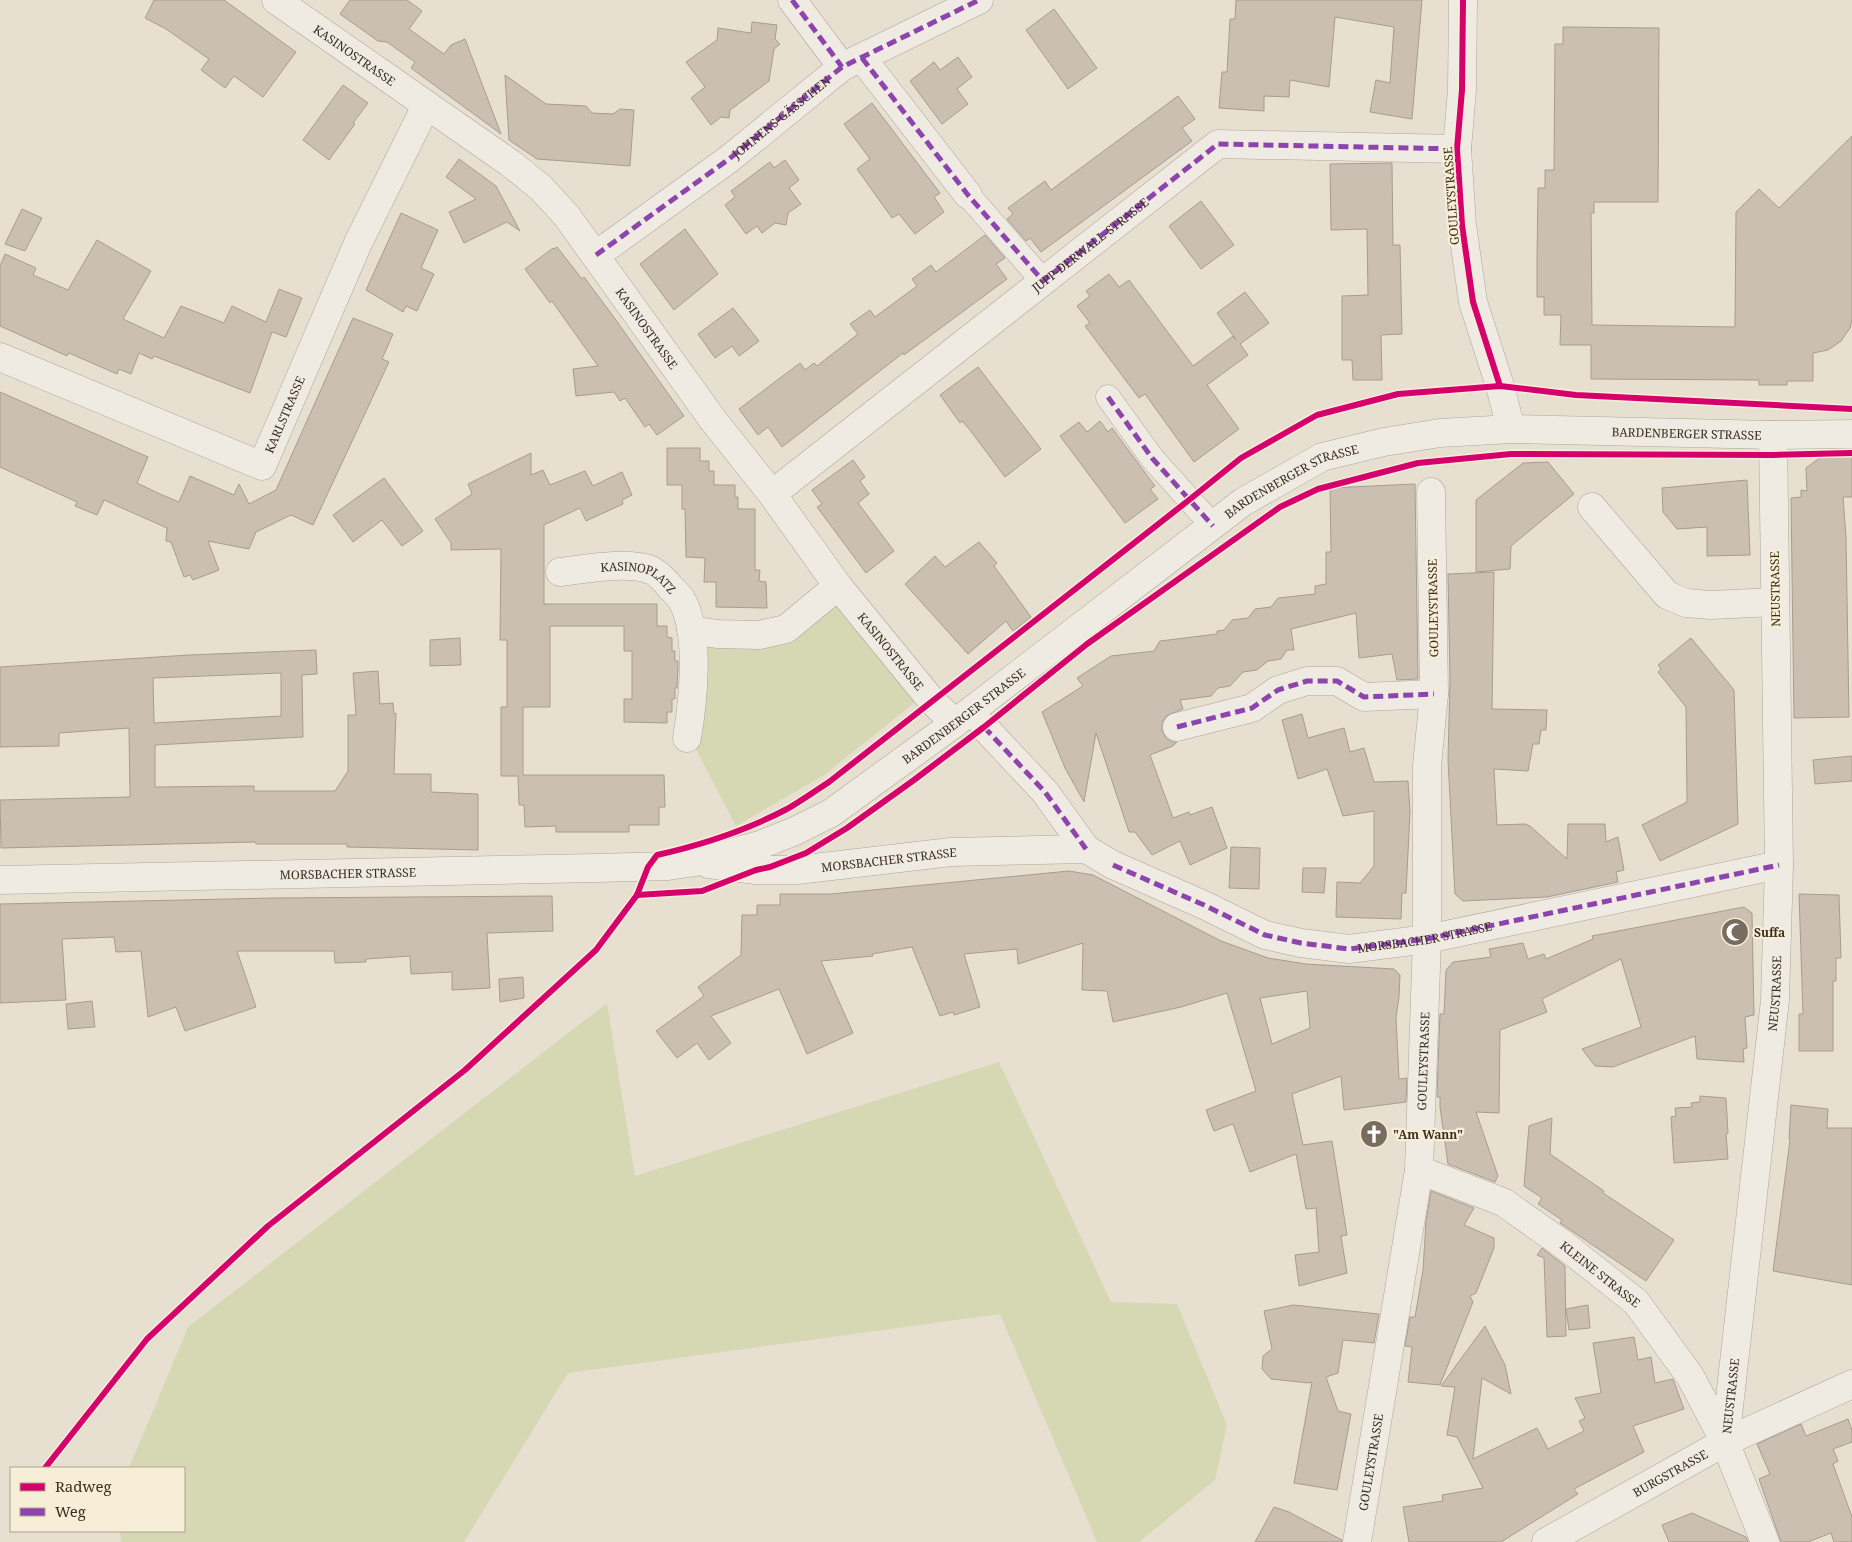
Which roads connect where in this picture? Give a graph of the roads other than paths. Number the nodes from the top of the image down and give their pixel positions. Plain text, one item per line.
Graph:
1 (276, 0) edge
2 (792, 0) edge
3 (979, 0) edge
4 (1463, 0) edge
5 (852, 63) junction
6 (426, 106) junction
7 (1458, 149) junction
8 (968, 195) joint
9 (596, 255) junction
10 (1042, 281) junction
11 (0, 357) edge
12 (1108, 397) dead end
13 (1511, 429) junction
14 (1852, 434) edge
15 (1773, 435) junction
16 (1431, 492) dead end
17 (772, 494) junction
18 (1592, 507) dead end
19 (1213, 526) junction
20 (560, 572) dead end
21 (838, 586) junction
22 (1775, 602) junction
23 (691, 630) junction
24 (1434, 694) junction
25 (955, 723) junction
26 (984, 727) dead end
27 (1177, 727) dead end
28 (687, 738) dead end
29 (831, 812) joint
30 (1086, 849) junction
31 (695, 862) junction
32 (1779, 865) junction
33 (0, 880) edge
34 (1427, 939) junction
35 (1419, 1170) junction
36 (1852, 1384) edge
37 (1725, 1442) junction
38 (1357, 1542) edge
39 (1546, 1542) edge
40 (1765, 1542) edge

1 - 6 street, KASINOSTRASSE
2 - 5 street
3 - 5 street, JOHNENS-GÄSSCHEN
4 - 7 street, GOULEYSTRASSE
5 - 8 street
5 - 9 street, JOHNENS-GÄSSCHEN
6 - 9 street, KASINOSTRASSE
6 - 11 street, KARLSTRASSE
7 - 10 street, JUPP-DERWALL-STRASSE
7 - 13 street, GOULEYSTRASSE
8 - 10 street
9 - 17 street, KASINOSTRASSE
10 - 17 street, JUPP-DERWALL-STRASSE
12 - 19 street
13 - 15 street, BARDENBERGER STRASSE
13 - 19 street, BARDENBERGER STRASSE
14 - 15 street, BARDENBERGER STRASSE
15 - 22 street, NEUSTRASSE
16 - 24 street, GOULEYSTRASSE
17 - 21 street, KASINOSTRASSE
18 - 22 street
19 - 25 street, BARDENBERGER STRASSE
20 - 23 street, KASINOPLATZ
21 - 23 street
21 - 25 street, KASINOSTRASSE
22 - 32 street, NEUSTRASSE
23 - 28 street, KASINOPLATZ
24 - 27 street
24 - 34 street, GOULEYSTRASSE
25 - 29 street, BARDENBERGER STRASSE
26 - 30 street, MORSBACHER STRASSE
29 - 31 street, MORSBACHER STRASSE
30 - 31 street, MORSBACHER STRASSE
30 - 34 street, MORSBACHER STRASSE
31 - 33 street, MORSBACHER STRASSE
32 - 34 street, MORSBACHER STRASSE
32 - 37 street, NEUSTRASSE
34 - 35 street, GOULEYSTRASSE
35 - 37 street, KLEINE STRASSE
35 - 38 street, GOULEYSTRASSE
36 - 37 street, BURGSTRASSE
37 - 39 street, BURGSTRASSE
37 - 40 street, NEUSTRASSE

